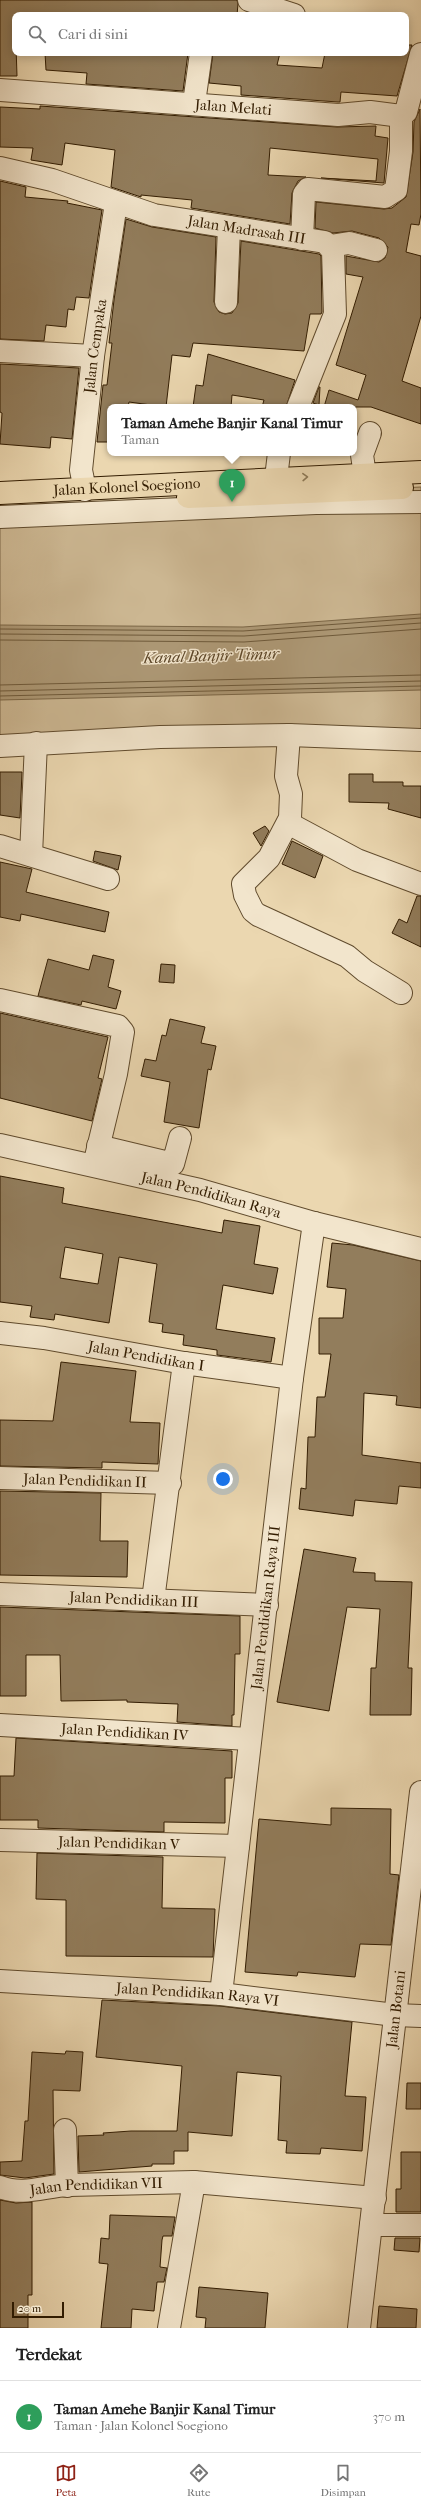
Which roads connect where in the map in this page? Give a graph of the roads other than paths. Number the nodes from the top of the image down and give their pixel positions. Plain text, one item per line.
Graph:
1 (249, 0) edge
2 (285, 12) edge
3 (409, 44) edge
4 (421, 46) edge
5 (201, 56) edge
6 (420, 66) edge
7 (0, 90) edge
8 (194, 103) junction
9 (402, 116) junction
10 (0, 168) edge
11 (116, 203) junction
12 (229, 227) junction
13 (302, 239) junction
14 (330, 246) junction
15 (376, 250) dead end
16 (226, 302) dead end
17 (0, 351) edge
18 (93, 356) junction
19 (299, 404) edge
20 (370, 433) dead end
21 (279, 456) edge
22 (421, 472) edge
23 (365, 474) junction
24 (276, 478) junction
25 (421, 487) edge
26 (85, 490) junction
27 (0, 493) edge
28 (421, 502) edge
29 (0, 506) edge
30 (0, 517) edge
31 (289, 735) junction
32 (421, 740) edge
33 (36, 743) junction
34 (0, 746) edge
35 (288, 823) junction
36 (0, 846) edge
37 (31, 855) junction
38 (108, 878) dead end
39 (421, 884) edge
40 (401, 993) dead end
41 (0, 1000) edge
42 (180, 1138) dead end
43 (0, 1145) edge
44 (96, 1156) junction
45 (172, 1174) junction
46 (314, 1223) junction
47 (421, 1249) edge
48 (0, 1333) edge
49 (184, 1363) junction
50 (292, 1378) junction
51 (0, 1478) edge
52 (170, 1483) junction
53 (0, 1594) edge
54 (153, 1600) junction
55 (267, 1605) junction
56 (0, 1725) edge
57 (249, 1739) junction
58 (421, 1792) edge
59 (0, 1840) edge
60 (238, 1846) junction
61 (0, 1981) edge
62 (221, 1994) junction
63 (394, 2015) junction
64 (421, 2016) edge
65 (65, 2130) dead end
66 (194, 2182) junction
67 (67, 2186) junction
68 (0, 2187) edge
69 (375, 2198) junction
70 (421, 2225) edge
71 (371, 2226) junction
72 (169, 2328) edge
73 (359, 2328) edge

1 - 2 street
3 - 4 street
5 - 8 street
6 - 9 street
7 - 8 street, Jalan Melati
8 - 9 street, Jalan Melati
9 - 13 street
10 - 11 street, Jalan Madrasah III
11 - 12 street, Jalan Madrasah III
11 - 18 street, Jalan Cempaka
12 - 13 street, Jalan Madrasah III
12 - 16 street
13 - 14 street, Jalan Madrasah III
14 - 15 street
14 - 19 street
17 - 18 street
18 - 26 street, Jalan Cempaka
20 - 23 street
21 - 24 street
22 - 23 main road, Jalan Kolonel Soegiono
24 -> 23 main road, Jalan Kolonel Soegiono
24 - 26 main road, Jalan Kolonel Soegiono
25 - 29 main road, Jalan Kolonel Soegiono
26 - 27 main road, Jalan Kolonel Soegiono
28 - 30 street
31 - 32 street
31 - 33 street
31 - 35 street
33 - 34 street
33 - 37 street
35 - 39 street
35 - 40 street
36 - 37 street
37 - 38 street
41 - 44 street
42 - 45 street
43 - 44 street, Jalan Pendidikan Raya
44 - 45 street, Jalan Pendidikan Raya
45 - 46 street, Jalan Pendidikan Raya
46 - 47 street, Jalan Pendidikan Raya
46 - 50 street, Jalan Pendidikan Raya III
48 - 49 street, Jalan Pendidikan I
49 - 50 street, Jalan Pendidikan I
49 - 52 street
50 - 55 street, Jalan Pendidikan Raya III
51 - 52 street, Jalan Pendidikan II
52 - 54 street
53 - 54 street, Jalan Pendidikan III
54 - 55 street, Jalan Pendidikan III
55 - 57 street, Jalan Pendidikan Raya III
56 - 57 street, Jalan Pendidikan IV
57 - 60 street, Jalan Pendidikan Raya III
58 - 63 street, Jalan Botani
59 - 60 street, Jalan Pendidikan V
60 - 62 street, Jalan Pendidikan Raya III
61 - 62 street, Jalan Pendidikan Raya VI
62 - 63 street, Jalan Pendidikan Raya VI
63 - 64 street, Jalan Pendidikan Raya VI
63 - 69 street, Jalan Botani
65 - 67 street
66 - 67 street, Jalan Pendidikan VII
66 - 69 street, Jalan Pendidikan VII
66 - 72 street
67 - 68 street, Jalan Pendidikan VII
69 - 71 street, Jalan Botani
70 - 71 street
71 - 73 street, Jalan Botani

